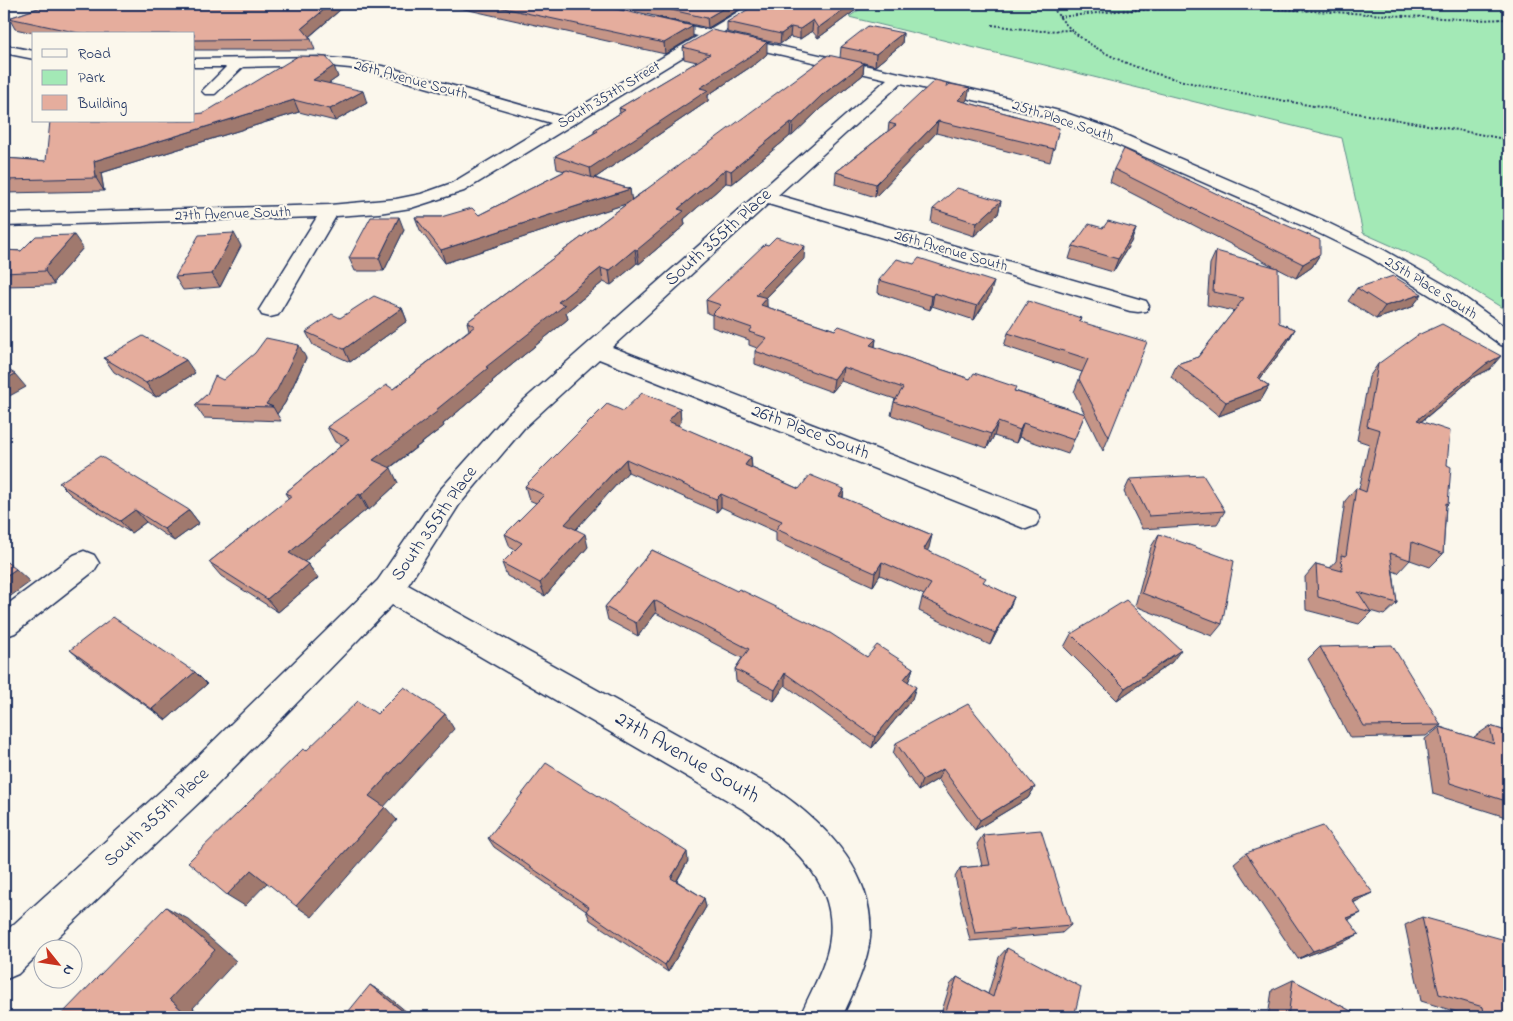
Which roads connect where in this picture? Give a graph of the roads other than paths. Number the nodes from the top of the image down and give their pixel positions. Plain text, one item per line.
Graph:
1 (760, 4) edge
2 (643, 19) edge
3 (708, 35) junction
4 (4, 49) edge
5 (32, 55) edge
6 (195, 63) edge
7 (238, 63) junction
8 (897, 78) junction
9 (210, 91) dead end
10 (564, 122) junction
11 (458, 187) joint
12 (764, 196) junction
13 (330, 211) junction
14 (4, 220) edge
15 (1138, 306) dead end
16 (270, 310) dead end
17 (1509, 340) edge
18 (595, 349) junction
19 (1026, 518) dead end
20 (84, 563) dead end
21 (389, 589) junction
22 (4, 624) edge
23 (4, 960) edge
24 (821, 1017) edge

1 - 3 street, South 357th Street
2 - 3 street, 25th Place South
3 - 8 street, 25th Place South
3 - 10 street, South 357th Street
4 - 5 street
6 - 7 street, 26th Avenue South
7 - 9 street
7 - 10 street, 26th Avenue South
8 - 12 street, South 355th Place
8 - 17 street, 25th Place South
10 - 11 street, South 357th Street
11 - 13 street, 27th Avenue South
12 - 15 street, 26th Avenue South
12 - 18 street, South 355th Place
13 - 14 street, 27th Avenue South
13 - 16 street
18 - 19 street, 26th Place South
18 - 21 street, South 355th Place
20 - 22 street
21 - 23 street, South 355th Place
21 - 24 street, 27th Avenue South

